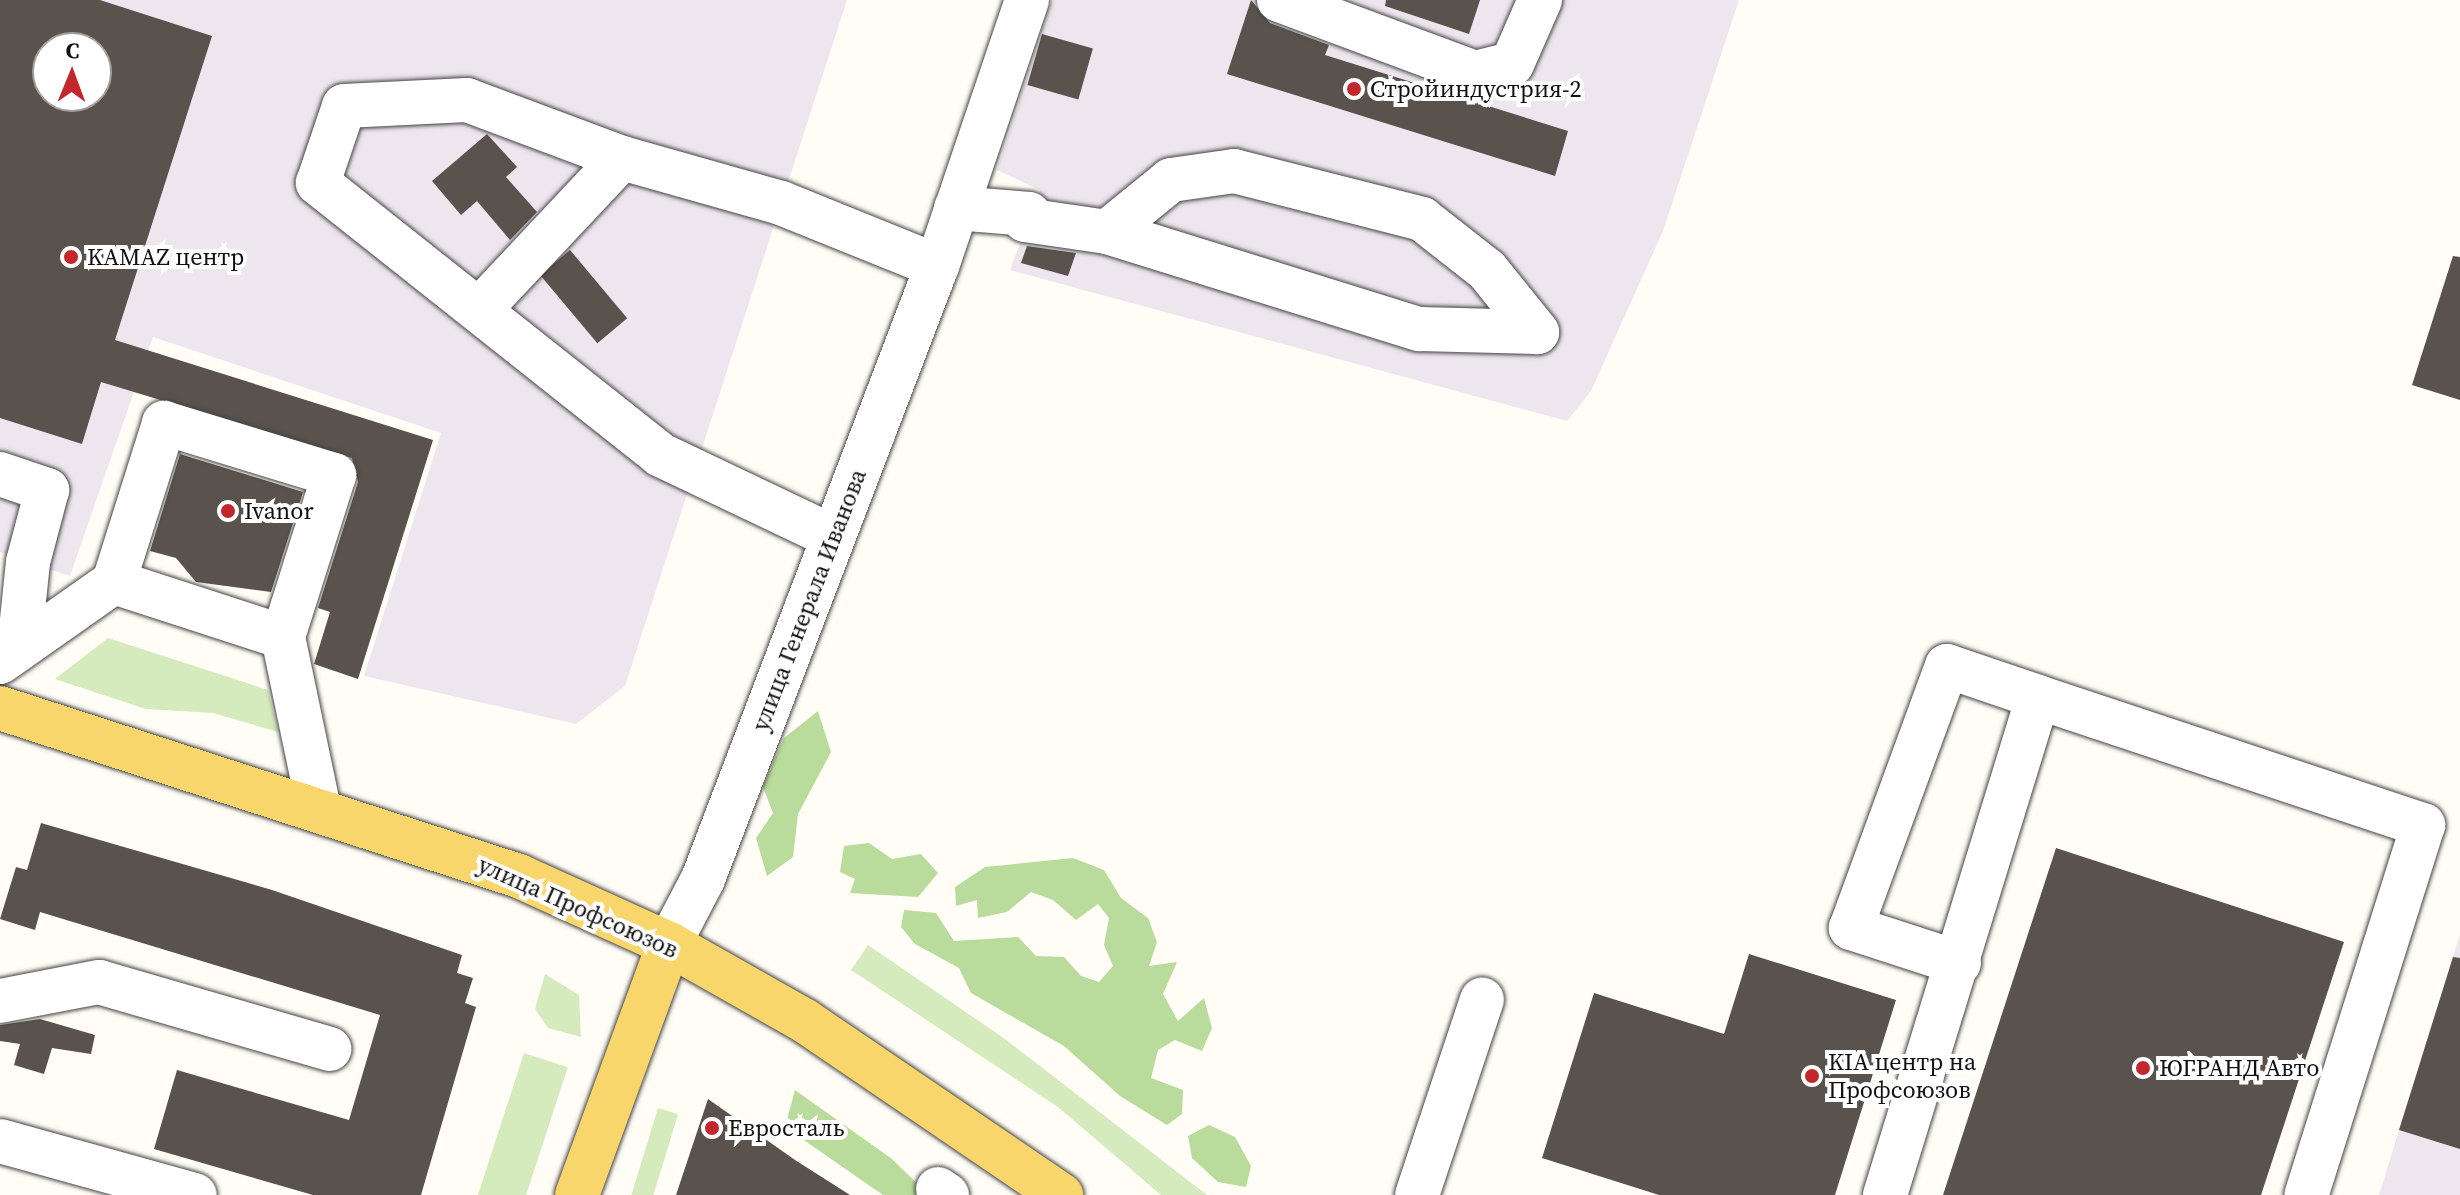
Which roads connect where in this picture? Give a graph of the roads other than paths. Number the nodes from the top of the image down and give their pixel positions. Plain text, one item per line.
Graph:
1 (1027, 0) edge
2 (1279, 0) edge
3 (1540, 0) edge
4 (622, 158) junction
5 (956, 208) junction
6 (1107, 232) junction
7 (937, 266) junction
8 (480, 309) junction
9 (0, 474) edge
10 (833, 537) junction
11 (114, 582) junction
12 (283, 637) junction
13 (9, 655) edge
14 (2038, 697) junction
15 (0, 708) edge
16 (319, 809) junction
17 (669, 944) junction
18 (1959, 963) junction
19 (1482, 1000) dead end
20 (0, 1001) edge
21 (329, 1049) dead end
22 (0, 1141) edge
23 (1056, 1194) edge
24 (195, 1195) edge
25 (577, 1195) edge
26 (1417, 1195) edge
27 (1885, 1195) edge
28 (2306, 1195) edge

1 - 5 street, улица Генерала Иванова
2 - 3 street
4 - 7 street
4 - 8 street
4 - 8 street
5 - 6 street
5 - 7 street, улица Генерала Иванова
6 - 6 street
7 - 10 street, улица Генерала Иванова
8 - 10 street
9 - 13 street
10 - 17 street, улица Генерала Иванова
11 - 12 street
11 - 12 street
11 - 13 street
12 - 16 street
14 - 18 street
14 - 18 street
14 - 28 street
15 - 16 main road, улица Профсоюзов
16 - 17 main road, улица Профсоюзов
17 - 23 main road, улица Профсоюзов
17 - 25 main road, улица Генерала Иванова
18 - 27 street
19 - 26 street
20 - 21 street
22 - 24 street

